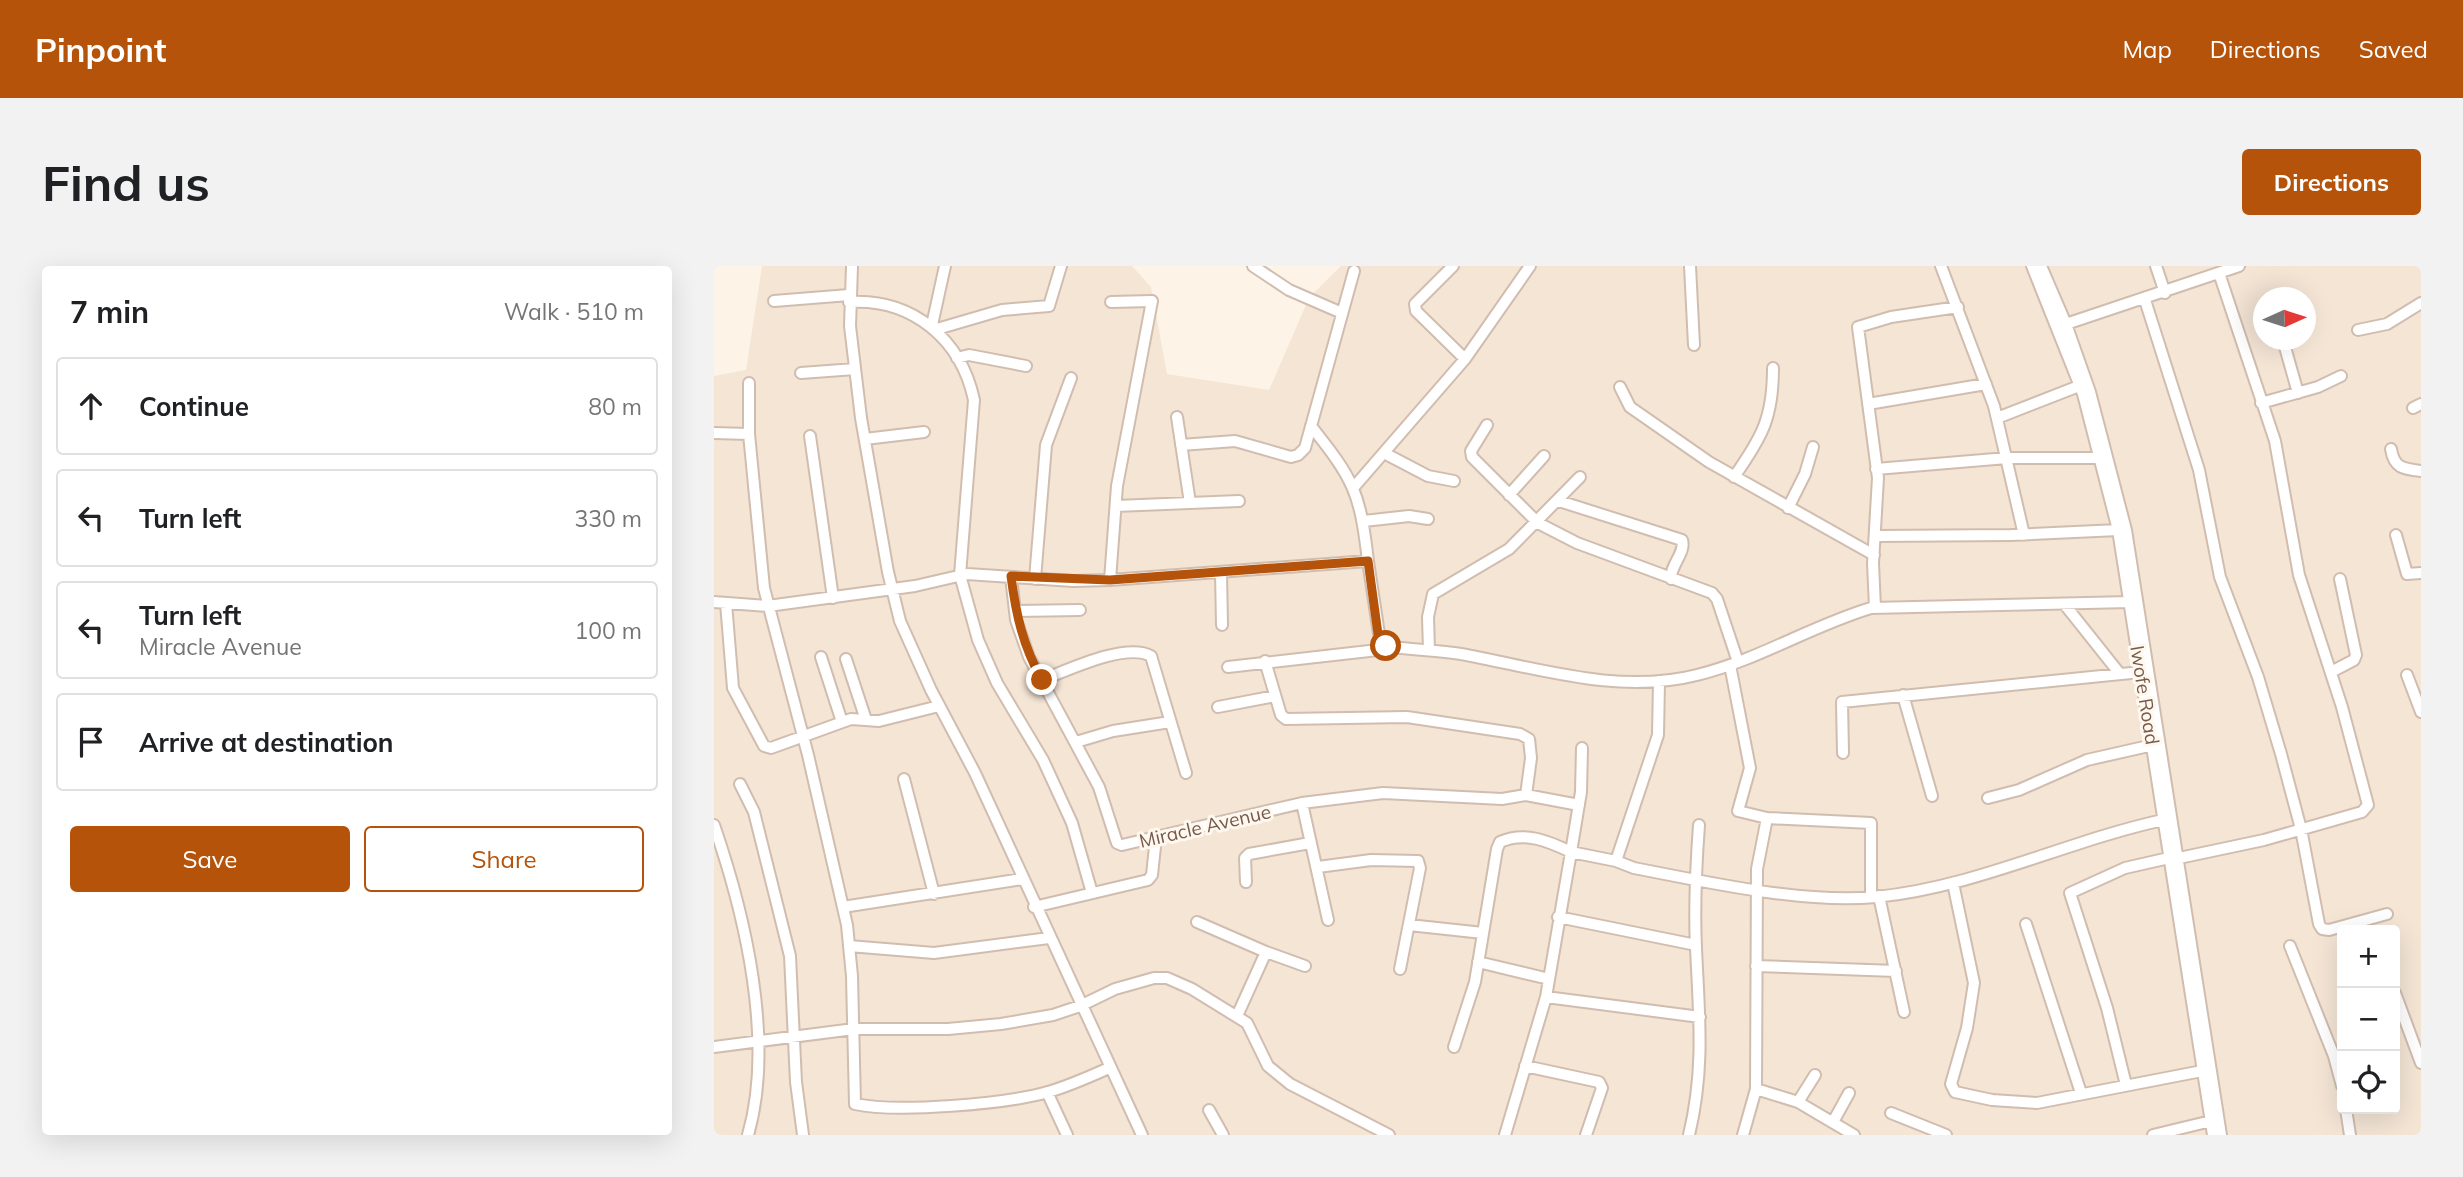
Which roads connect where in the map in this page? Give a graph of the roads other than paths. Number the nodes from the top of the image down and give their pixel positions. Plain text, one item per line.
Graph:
1 (852, 266) edge
2 (945, 266) edge
3 (1061, 266) edge
4 (1253, 266) edge
5 (1452, 266) edge
6 (1530, 266) edge
7 (1690, 266) edge
8 (1941, 266) edge
9 (2032, 266) edge
10 (2041, 266) edge
11 (2156, 266) edge
12 (2239, 266) edge
13 (1354, 271) dead end
14 (2218, 273) junction
15 (2165, 293) junction
16 (849, 299) junction
17 (2144, 300) junction
18 (774, 301) dead end
19 (1111, 302) dead end
20 (2421, 303) edge
21 (1958, 307) junction
22 (1342, 313) junction
23 (2066, 324) junction
24 (934, 327) junction
25 (2358, 330) dead end
26 (1694, 345) dead end
27 (2286, 350) edge
28 (957, 358) junction
29 (1465, 359) junction
30 (1026, 366) dead end
31 (1773, 368) dead end
32 (855, 369) junction
33 (801, 373) dead end
34 (2341, 376) dead end
35 (1071, 378) dead end
36 (749, 383) dead end
37 (1986, 384) junction
38 (2079, 386) junction
39 (1620, 387) dead end
40 (2298, 393) junction
41 (2261, 403) junction
42 (1868, 404) junction
43 (1177, 417) dead end
44 (1997, 418) junction
45 (1488, 425) dead end
46 (1311, 426) junction
47 (924, 432) dead end
48 (714, 433) edge
49 (749, 434) junction
50 (810, 436) dead end
51 (865, 439) junction
52 (1181, 445) junction
53 (1813, 447) dead end
54 (2391, 449) dead end
55 (1384, 453) junction
56 (1545, 456) dead end
57 (2007, 458) junction
58 (2101, 458) junction
59 (1877, 469) junction
60 (2421, 471) edge
61 (1580, 477) dead end
62 (1734, 477) junction
63 (2110, 478) junction
64 (1454, 481) dead end
65 (1354, 486) junction
66 (1509, 495) junction
67 (1239, 501) dead end
68 (1559, 501) junction
69 (1190, 503) junction
70 (1116, 506) junction
71 (1788, 508) junction
72 (1428, 519) dead end
73 (1363, 521) junction
74 (1538, 523) junction
75 (2118, 530) junction
76 (2024, 535) junction
77 (2396, 535) dead end
78 (1877, 536) junction
79 (1874, 555) junction
80 (1368, 561) junction
81 (1221, 572) junction
82 (2421, 573) edge
83 (960, 575) junction
84 (1011, 576) junction
85 (1035, 579) junction
86 (1671, 579) junction
87 (2340, 579) dead end
88 (1110, 580) junction
89 (891, 590) junction
90 (833, 598) junction
91 (714, 602) edge
92 (2130, 602) junction
93 (726, 603) junction
94 (2065, 604) junction
95 (768, 606) junction
96 (1875, 608) junction
97 (1080, 610) dead end
98 (1015, 611) junction
99 (1222, 625) dead end
100 (1386, 646) junction
101 (1429, 650) junction
102 (821, 657) dead end
103 (846, 659) dead end
104 (1265, 661) junction
105 (1734, 664) junction
106 (1228, 667) dead end
107 (2141, 672) junction
108 (2331, 672) junction
109 (2120, 674) junction
110 (2407, 675) dead end
111 (1042, 680) junction
112 (1659, 681) junction
113 (1903, 695) junction
114 (1275, 696) junction
115 (939, 706) junction
116 (1218, 706) dead end
117 (2421, 712) edge
118 (866, 720) junction
119 (842, 722) junction
120 (1170, 722) junction
121 (803, 736) junction
122 (1076, 742) junction
123 (2153, 745) junction
124 (1582, 748) dead end
125 (1843, 753) dead end
126 (1186, 773) dead end
127 (904, 779) dead end
128 (740, 784) dead end
129 (1526, 795) junction
130 (1932, 796) dead end
131 (1988, 798) dead end
132 (1302, 803) junction
133 (1579, 805) junction
134 (1766, 817) junction
135 (2164, 820) junction
136 (714, 825) edge
137 (1699, 825) dead end
138 (2301, 829) junction
139 (1156, 837) junction
140 (716, 838) edge
141 (1310, 843) junction
142 (1571, 852) junction
143 (2174, 858) junction
144 (1616, 861) junction
145 (1318, 867) junction
146 (1695, 878) junction
147 (1022, 879) junction
148 (1246, 882) dead end
149 (1953, 883) junction
150 (1758, 891) junction
151 (1092, 893) junction
152 (934, 894) junction
153 (1875, 897) junction
154 (843, 907) junction
155 (1034, 907) junction
156 (2387, 914) dead end
157 (1558, 918) junction
158 (1328, 920) dead end
159 (1197, 922) dead end
160 (2026, 923) dead end
161 (1409, 925) junction
162 (2369, 925) edge
163 (2337, 929) edge
164 (1483, 933) junction
165 (1049, 938) junction
166 (1696, 945) junction
167 (849, 946) junction
168 (2290, 946) dead end
169 (1266, 952) junction
170 (1478, 962) junction
171 (1305, 966) dead end
172 (1756, 966) junction
173 (1400, 969) dead end
174 (1895, 971) junction
175 (1549, 979) junction
176 (1546, 997) junction
177 (1080, 1006) junction
178 (2400, 1006) edge
179 (1904, 1012) dead end
180 (1237, 1016) junction
181 (1700, 1017) junction
182 (854, 1029) junction
183 (794, 1036) junction
184 (757, 1041) junction
185 (714, 1047) edge
186 (1454, 1047) dead end
187 (2421, 1063) edge
188 (1525, 1066) junction
189 (2337, 1067) edge
190 (1109, 1068) junction
191 (2202, 1070) junction
192 (1815, 1075) dead end
193 (2126, 1085) junction
194 (1756, 1089) junction
195 (1047, 1092) junction
196 (1849, 1093) dead end
197 (2081, 1093) junction
198 (1798, 1102) junction
199 (1209, 1110) dead end
200 (1891, 1113) dead end
201 (2347, 1114) edge
202 (2211, 1121) junction
203 (1833, 1122) junction
204 (748, 1135) edge
205 (803, 1135) edge
206 (1067, 1135) edge
207 (1142, 1135) edge
208 (1223, 1135) edge
209 (1389, 1135) edge
210 (1505, 1135) edge
211 (1586, 1135) edge
212 (1689, 1135) edge
213 (1742, 1135) edge
214 (1854, 1135) edge
215 (1946, 1135) edge
216 (2153, 1135) edge
217 (2213, 1135) edge
218 (2221, 1135) edge
219 (2350, 1135) edge

1 - 16 street
2 - 24 street
3 - 24 street
4 - 22 street
5 - 29 street
6 - 29 street
7 - 26 street
8 - 21 street
9 - 38 street, Iwofe Road
10 - 23 street, Iwofe Road
11 - 15 street
12 - 14 street
13 - 22 street
14 - 15 street
14 - 41 street
15 - 17 street
16 - 18 street
16 - 24 street
16 - 32 street
17 - 23 street
17 - 138 street
19 - 70 street
20 - 25 street
21 - 37 street
21 - 42 street
22 - 46 street
23 - 63 street, Iwofe Road
24 - 28 street
27 - 40 street
28 - 30 street
28 - 83 street
29 - 55 street
31 - 62 street
32 - 33 street
32 - 51 street
34 - 40 street
35 - 85 street
36 - 49 street
37 - 42 street
37 - 44 street
38 - 44 street
38 - 58 street, Iwofe Road
39 - 62 street
40 - 41 street
41 - 108 street
42 - 59 street
43 - 52 street
44 - 57 street
45 - 66 street
46 - 52 street
46 - 65 street
47 - 51 street
48 - 49 street
49 - 95 street
50 - 90 street
51 - 89 street
52 - 69 street
53 - 71 street
54 - 60 street
55 - 64 street
55 - 65 street
56 - 66 street
57 - 58 street
57 - 59 street
57 - 76 street
58 - 63 street, Iwofe Road
59 - 78 street
61 - 68 street
62 - 71 street
63 - 75 street, Iwofe Road
63 - 143 street, Iwofe Road
65 - 73 street
66 - 74 street
67 - 69 street
68 - 74 street
68 - 86 street
69 - 70 street
70 - 88 street
71 - 79 street
72 - 73 street
73 - 80 street
74 - 86 street
74 - 101 street
75 - 76 street
75 - 92 street, Iwofe Road
76 - 78 street
77 - 82 street
78 - 79 street
79 - 96 street
80 - 81 street
80 - 100 street
81 - 88 street
81 - 99 street
83 - 84 street
83 - 89 street
83 - 151 street
84 - 85 street
84 - 98 street, Miracle Avenue
85 - 88 street
86 - 105 street
87 - 108 street
89 - 90 street
89 - 115 street
90 - 95 street
91 - 93 street
92 - 94 street
92 - 107 street, Iwofe Road
93 - 95 street
93 - 121 street
94 - 96 street
94 - 109 street
95 - 121 street
96 - 105 street
97 - 98 street
98 - 111 street, Miracle Avenue
100 - 101 street
100 - 104 street
101 - 112 street
102 - 119 street
103 - 118 street
104 - 106 street
104 - 114 street
105 - 112 street
105 - 134 street
107 - 109 street
107 - 123 street, Iwofe Road
108 - 138 street
109 - 113 street
110 - 117 street
111 - 120 street
111 - 122 street, Miracle Avenue
112 - 144 street
113 - 125 street
113 - 130 street
114 - 116 street
114 - 129 street
115 - 118 street
115 - 147 street
118 - 119 street
119 - 121 street
120 - 122 street
120 - 126 street
121 - 154 street
122 - 139 street, Miracle Avenue
123 - 131 street
123 - 135 street, Iwofe Road
124 - 133 street
127 - 152 street
128 - 183 street
129 - 132 street, Miracle Avenue
129 - 133 street, Miracle Avenue
132 - 139 street, Miracle Avenue
132 - 141 street
133 - 142 street
134 - 150 street
134 - 153 street
135 - 143 street, Iwofe Road
135 - 149 street
136 - 140 street
137 - 146 street
138 - 143 street
138 - 163 street
139 - 151 street
140 - 184 street
141 - 145 street
141 - 148 street
142 - 144 street
142 - 157 street
142 - 164 street
143 - 191 street, Iwofe Road
143 - 193 street
143 - 218 street, Iwofe Road
144 - 146 street
145 - 158 street
145 - 161 street
146 - 150 street
146 - 166 street
147 - 152 street
147 - 155 street
149 - 153 street
149 - 197 street
150 - 153 street
150 - 172 street
151 - 155 street
152 - 154 street
153 - 174 street
154 - 167 street
155 - 165 street
156 - 162 street
157 - 166 street
157 - 175 street
159 - 169 street
160 - 197 street
161 - 164 street
161 - 173 street
164 - 170 street
165 - 167 street
165 - 177 street
166 - 181 street
167 - 182 street
168 - 189 street
169 - 171 street
169 - 180 street
170 - 175 street
170 - 186 street
172 - 174 street
172 - 194 street
174 - 179 street
175 - 176 street
176 - 181 street
176 - 188 street
177 - 180 street
177 - 182 street
177 - 190 street
178 - 187 street
180 - 209 street
181 - 212 street
182 - 183 street
182 - 195 street
183 - 184 street
183 - 205 street
184 - 185 street
184 - 204 street
188 - 210 street
188 - 211 street
190 - 195 street
190 - 207 street
191 - 193 street
191 - 202 street, Iwofe Road
192 - 198 street
193 - 197 street
194 - 198 street
194 - 213 street
195 - 206 street
196 - 203 street
198 - 203 street
199 - 208 street
200 - 215 street
201 - 219 street
202 - 216 street
202 - 217 street, Iwofe Road
203 - 214 street

